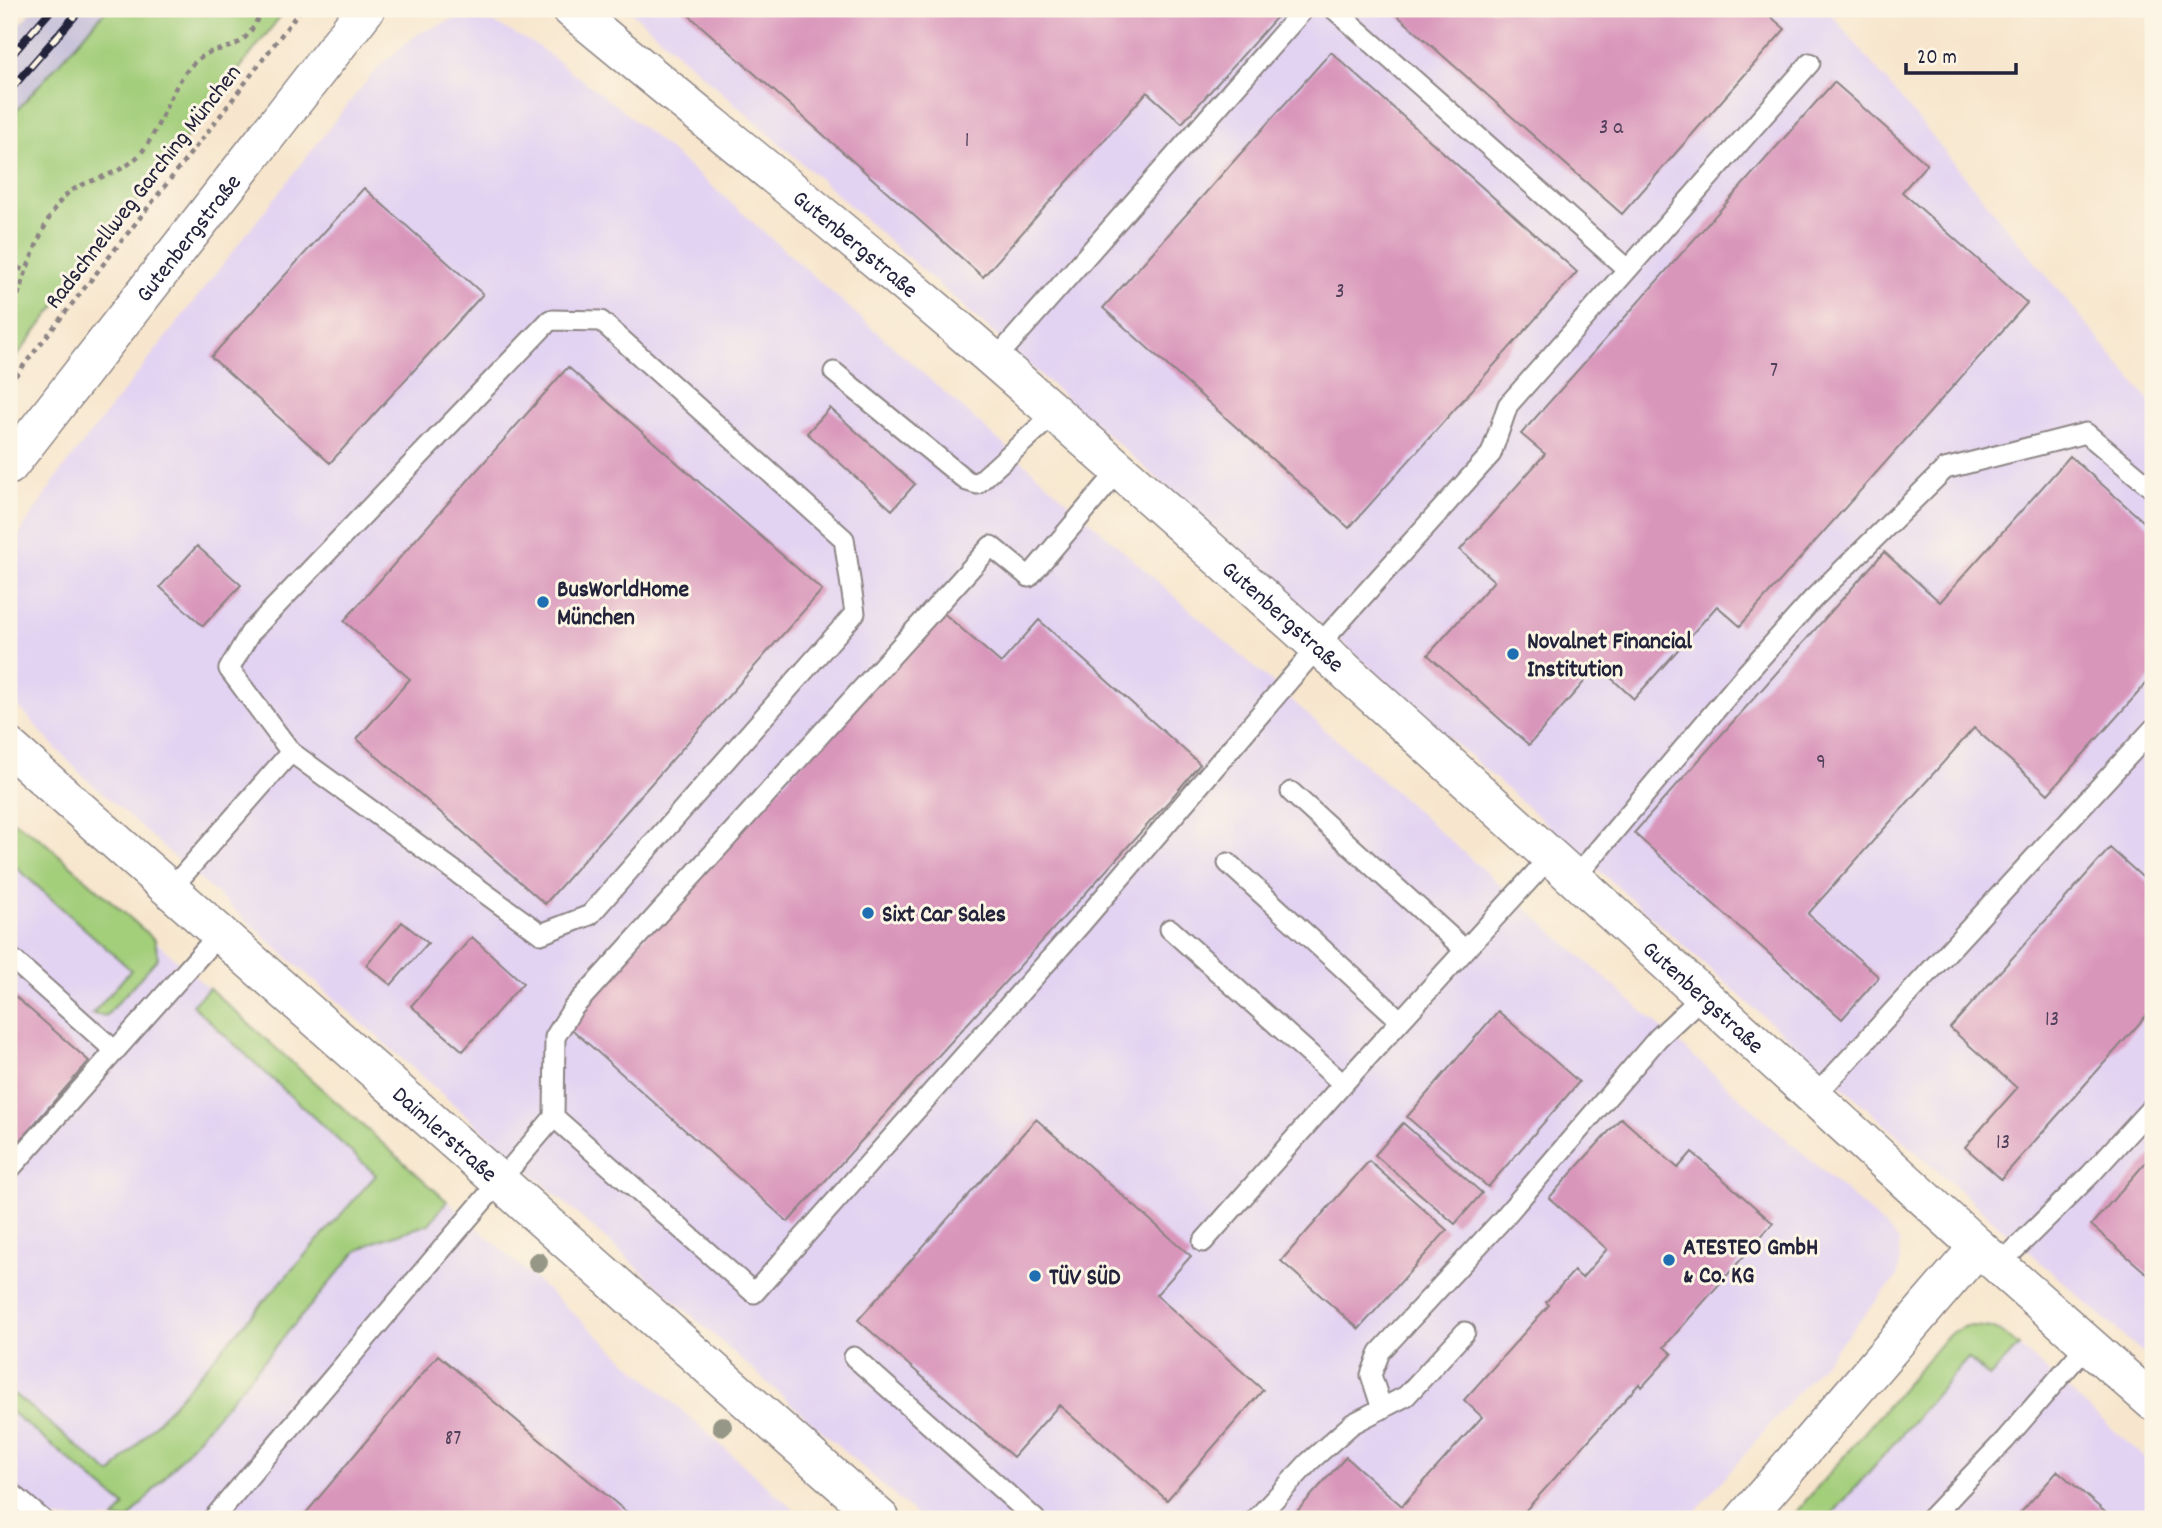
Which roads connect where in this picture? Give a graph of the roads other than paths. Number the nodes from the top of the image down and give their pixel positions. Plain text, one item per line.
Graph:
1 (366, 9) edge
2 (571, 9) edge
3 (1304, 9) edge
4 (1334, 9) edge
5 (1810, 63) dead end
6 (1627, 270) junction
7 (994, 361) junction
8 (834, 372) dead end
9 (1054, 414) junction
10 (9, 466) edge
11 (1119, 470) junction
12 (2153, 489) edge
13 (1318, 646) junction
14 (2153, 729) edge
15 (9, 747) edge
16 (291, 752) junction
17 (1292, 792) dead end
18 (1228, 863) dead end
19 (1562, 868) junction
20 (170, 890) junction
21 (1170, 929) dead end
22 (219, 934) junction
23 (1465, 950) junction
24 (9, 956) edge
25 (1703, 996) junction
26 (1400, 1020) junction
27 (115, 1051) junction
28 (1343, 1084) junction
29 (1814, 1097) junction
30 (2153, 1106) edge
31 (554, 1117) junction
32 (9, 1170) edge
33 (499, 1181) junction
34 (1203, 1242) dead end
35 (1989, 1256) junction
36 (1465, 1332) dead end
37 (2088, 1344) junction
38 (854, 1357) dead end
39 (2153, 1402) edge
40 (1382, 1409) junction
41 (9, 1491) edge
42 (42, 1519) edge
43 (213, 1519) edge
44 (881, 1519) edge
45 (1035, 1519) edge
46 (1256, 1519) edge
47 (1744, 1519) edge
48 (1930, 1519) edge

1 - 10 street, Gutenbergstraße
2 - 7 street, Gutenbergstraße
3 - 7 lane
4 - 6 lane
5 - 6 lane
6 - 13 lane
7 - 9 street, Gutenbergstraße
8 - 9 lane
9 - 11 street, Gutenbergstraße
11 - 13 street, Gutenbergstraße
11 - 31 lane
12 - 19 lane
13 - 19 street, Gutenbergstraße
13 - 31 lane
14 - 29 lane
15 - 20 street, Daimlerstraße
16 - 16 lane
16 - 20 lane
17 - 23 lane
18 - 26 lane
19 - 23 lane
19 - 25 street, Gutenbergstraße
20 - 22 street, Daimlerstraße
21 - 28 lane
22 - 27 lane
22 - 33 street, Daimlerstraße
23 - 26 lane
24 - 27 lane
25 - 29 street, Gutenbergstraße
25 - 40 lane
26 - 28 lane
27 - 32 lane
28 - 34 lane
29 - 35 street, Gutenbergstraße
30 - 35 lane
31 - 33 lane
33 - 43 lane
33 - 44 street, Daimlerstraße
35 - 37 street, Gutenbergstraße
35 - 47 street
36 - 40 lane
37 - 39 street, Gutenbergstraße
37 - 48 lane
38 - 45 lane
40 - 46 lane
41 - 42 lane

